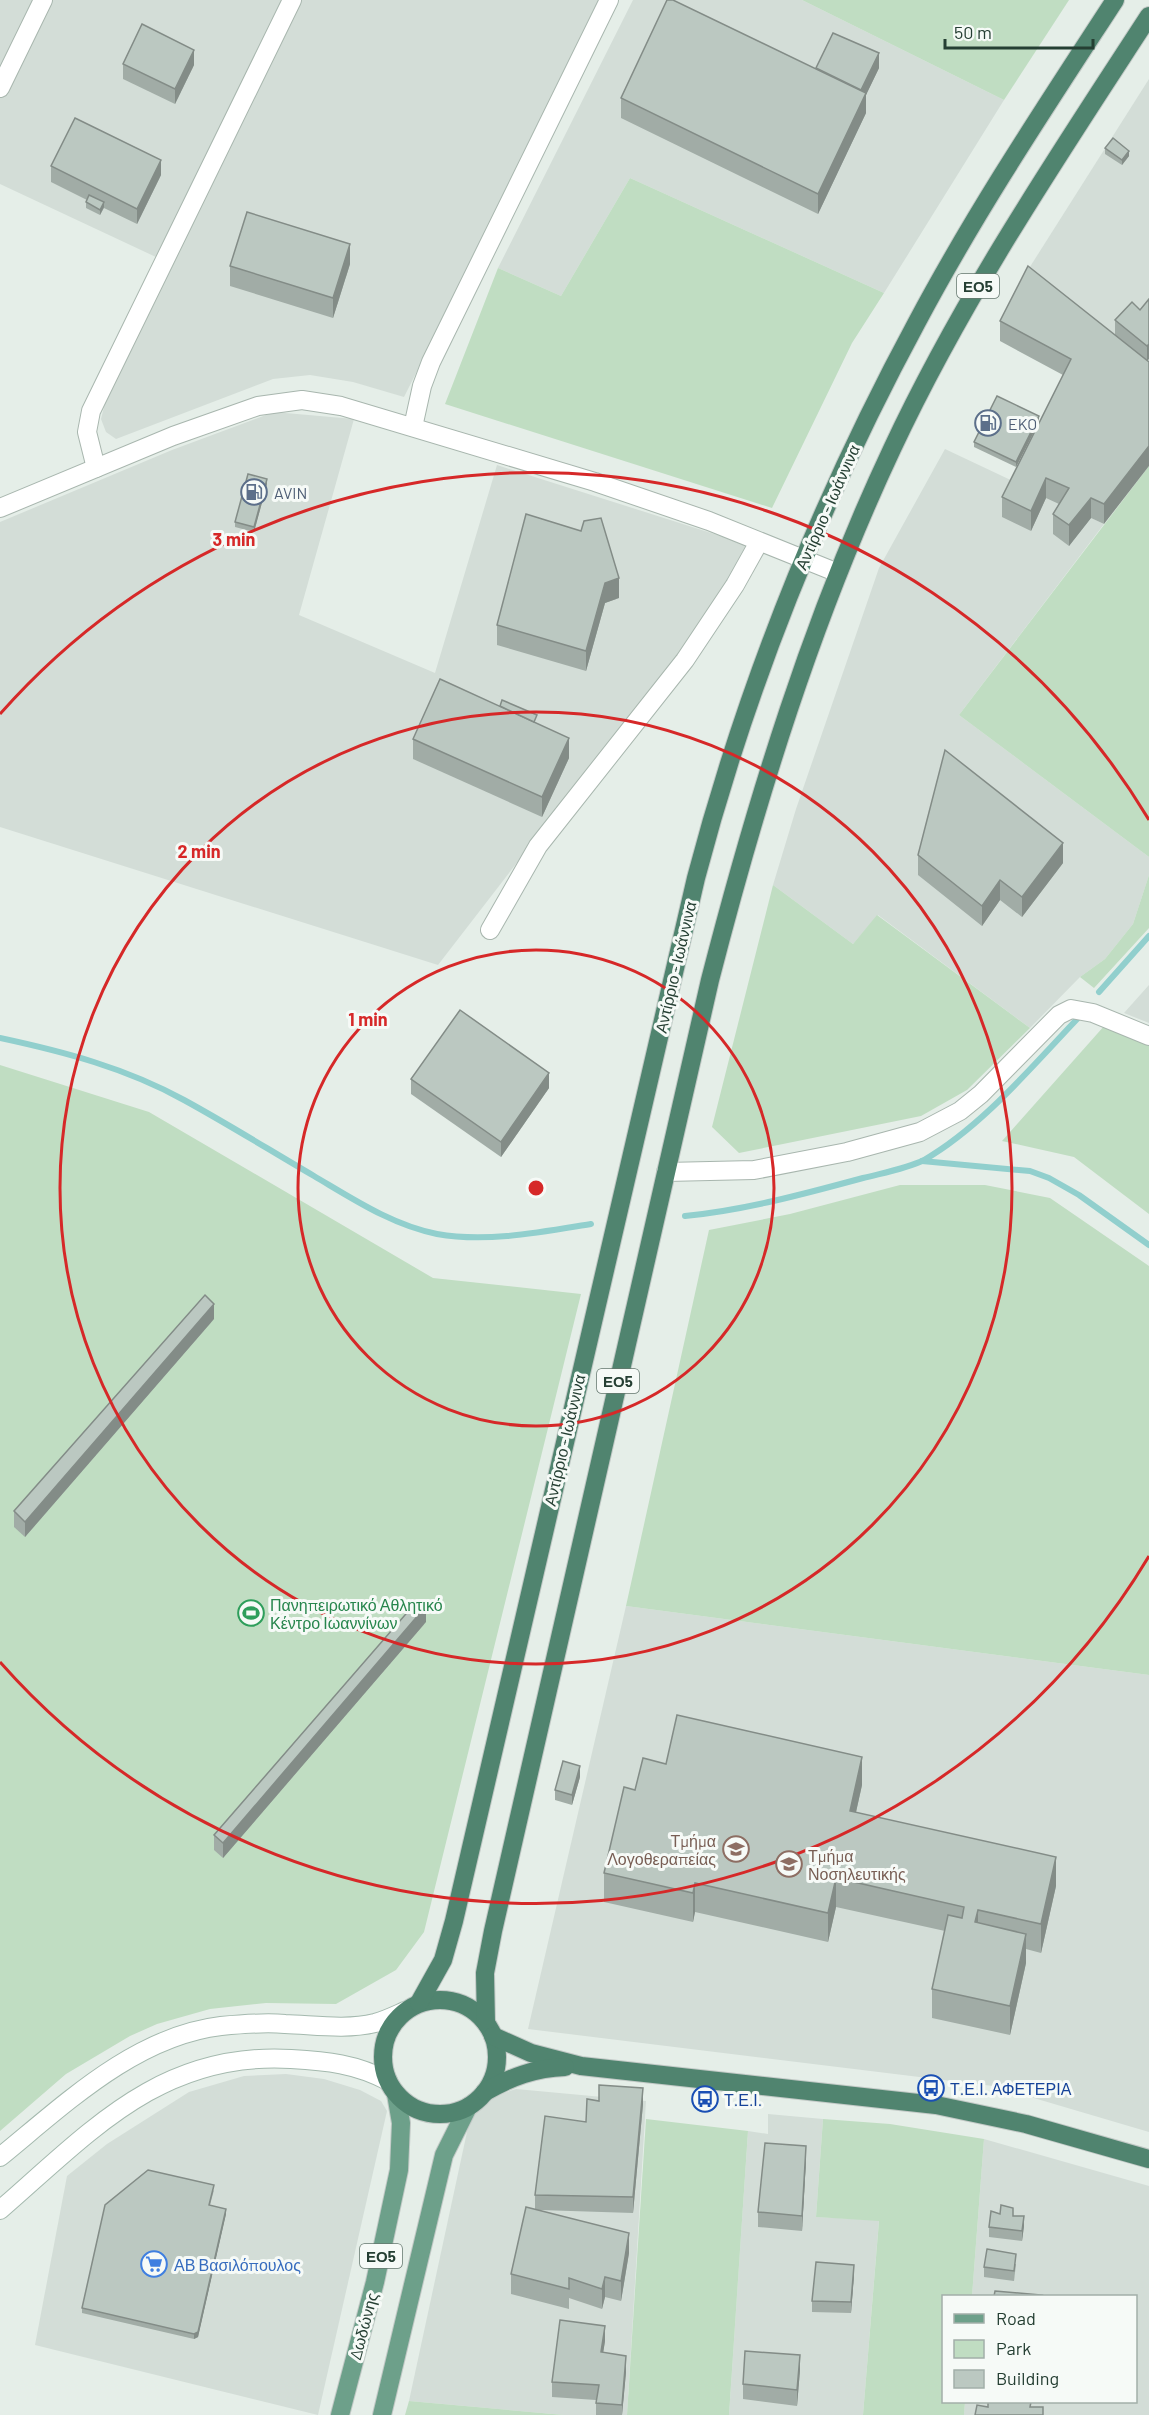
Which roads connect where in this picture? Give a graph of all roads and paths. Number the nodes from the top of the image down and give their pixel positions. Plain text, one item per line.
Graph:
1 (43, 0) edge
2 (292, 0) edge
3 (609, 0) edge
4 (1115, 0) edge
5 (1149, 16) edge
6 (0, 88) edge
7 (413, 427) junction
8 (96, 468) junction
9 (0, 508) edge
10 (759, 542) junction
11 (803, 559) junction
12 (838, 573) junction
13 (490, 930) dead end
14 (1149, 1036) edge
15 (666, 1172) junction
16 (412, 2007) junction
17 (490, 2029) junction
18 (581, 2066) junction
19 (392, 2088) junction
20 (485, 2092) junction
21 (468, 2107) junction
22 (0, 2157) edge
23 (1149, 2159) edge
24 (0, 2210) edge
25 (340, 2415) edge
26 (382, 2415) edge

1 - 6 street
2 - 8 street
3 - 7 street
4 - 11 highway, Αντίρριο - Ιωάννινα / ΕΟ5
5 - 12 highway, ΕΟ5
7 - 8 street
7 - 10 street
8 - 9 street
10 - 11 street
10 - 13 street
11 - 12 street
11 - 16 highway, Αντίρριο - Ιωάννινα / ΕΟ5
12 - 15 highway, ΕΟ5
14 - 15 street
15 - 17 highway, ΕΟ5
16 - 17 highway
16 - 19 highway, ΕΟ5
16 - 22 street
17 - 18 highway
17 - 20 highway, ΕΟ5
18 - 20 highway
18 - 23 highway
19 - 21 highway
19 - 24 street
19 - 25 main road, Δωδώνης / ΕΟ5
20 - 21 highway, ΕΟ5
21 - 26 main road, ΕΟ5

